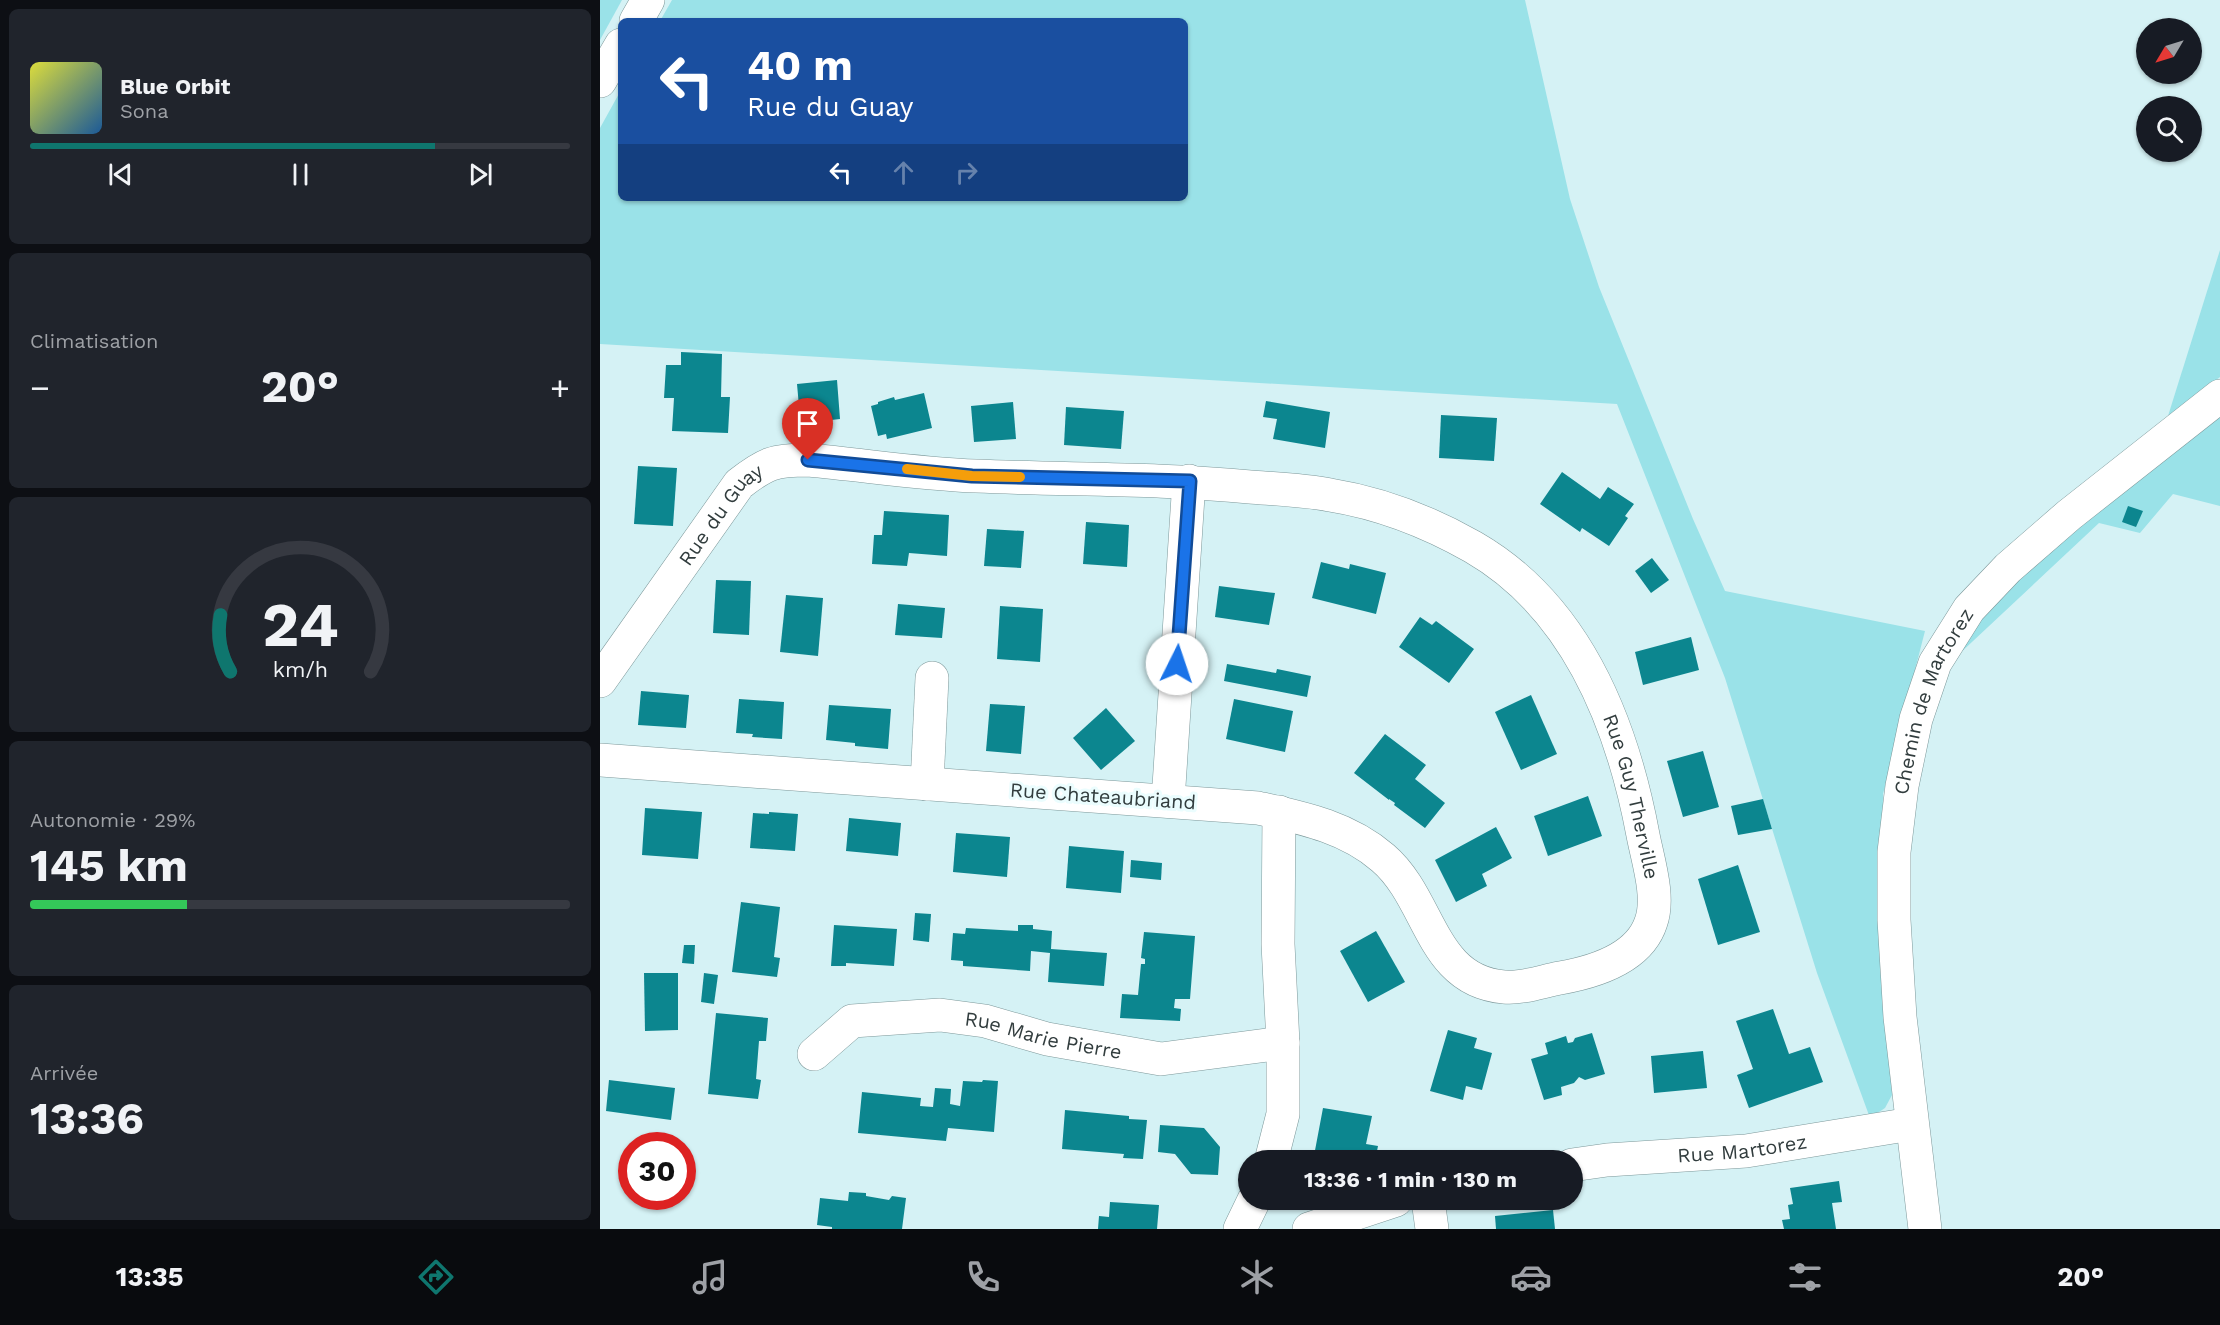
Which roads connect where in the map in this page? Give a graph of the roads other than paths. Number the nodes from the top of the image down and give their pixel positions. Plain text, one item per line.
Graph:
1 (648, 0) edge
2 (638, 18) edge
3 (618, 50) edge
4 (600, 81) edge
5 (2220, 396) edge
6 (1190, 481) junction
7 (932, 678) dead end
8 (600, 681) edge
9 (600, 760) edge
10 (927, 784) junction
11 (1168, 801) junction
12 (1279, 812) junction
13 (1283, 1043) junction
14 (814, 1054) dead end
15 (1911, 1124) junction
16 (1274, 1150) edge
17 (1583, 1163) edge
18 (1249, 1210) edge
19 (1366, 1210) edge
20 (1429, 1210) edge
21 (1240, 1229) edge
22 (1309, 1229) edge
23 (1432, 1229) edge
24 (1924, 1229) edge

1 - 2 street
3 - 4 street
5 - 15 street, Chemin de Martorez
6 - 8 street, Rue du Guay
6 - 11 street
6 - 12 street, Rue Guy Therville
7 - 10 street
9 - 10 street, Rue Chateaubriand
10 - 11 street, Rue Chateaubriand
11 - 12 street, Rue Chateaubriand
12 - 13 street
13 - 14 street, Rue Marie Pierre
13 - 16 street
15 - 17 street, Rue Martorez
15 - 24 street, Chemin de Martorez
18 - 21 street
19 - 22 street
20 - 23 street

